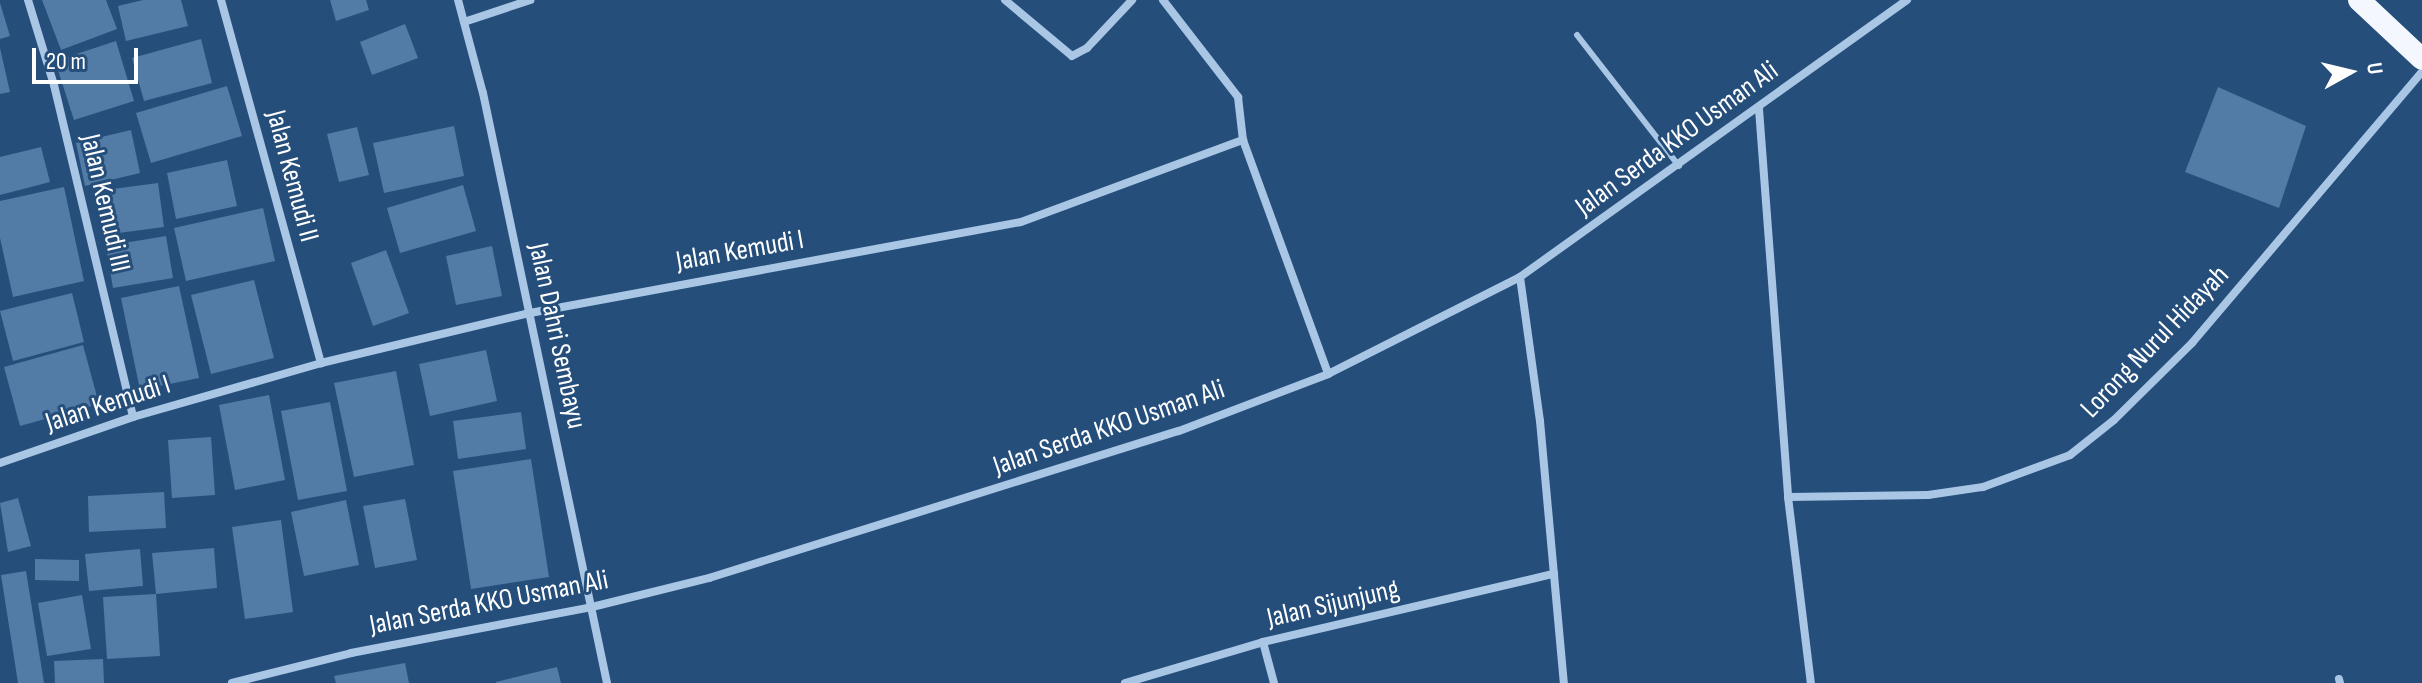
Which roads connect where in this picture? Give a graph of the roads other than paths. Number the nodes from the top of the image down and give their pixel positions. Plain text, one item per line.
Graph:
1 (28, 0) edge
2 (221, 0) edge
3 (458, 0) edge
4 (530, 0) edge
5 (1005, 0) edge
6 (1132, 0) edge
7 (1163, 0) edge
8 (1907, 0) edge
9 (2359, 0) edge
10 (464, 22) junction
11 (1577, 35) dead end
12 (2422, 59) edge
13 (2422, 72) edge
14 (1759, 109) junction
15 (1243, 140) junction
16 (1679, 166) junction
17 (1520, 277) junction
18 (530, 313) junction
19 (321, 363) junction
20 (1328, 374) junction
21 (133, 417) junction
22 (0, 463) edge
23 (1788, 497) junction
24 (1554, 574) junction
25 (592, 607) junction
26 (1263, 642) junction
27 (232, 683) edge
28 (607, 683) edge
29 (1125, 683) edge
30 (1274, 683) edge
31 (1564, 683) edge
32 (1811, 683) edge

1 - 21 street, Jalan Kemudi III
2 - 19 street, Jalan Kemudi II
3 - 10 street, Jalan Dahri Sembayu
4 - 10 street
5 - 6 street
7 - 15 street
8 - 14 street, Jalan Serda KKO Usman Ali
9 - 12 highway
10 - 18 street, Jalan Dahri Sembayu
11 - 16 lane
13 - 23 street, Lorong Nurul Hidayah
14 - 16 street, Jalan Serda KKO Usman Ali
14 - 23 street
15 - 18 street, Jalan Kemudi I
15 - 20 street
16 - 17 street, Jalan Serda KKO Usman Ali
17 - 20 street, Jalan Serda KKO Usman Ali
17 - 24 street
18 - 19 street, Jalan Kemudi I
18 - 25 street, Jalan Dahri Sembayu
19 - 21 street, Jalan Kemudi I
20 - 25 street, Jalan Serda KKO Usman Ali
21 - 22 street, Jalan Kemudi I
23 - 32 street
24 - 26 street, Jalan Sijunjung
24 - 31 street
25 - 27 street, Jalan Serda KKO Usman Ali
25 - 28 street, Jalan Dahri Sembayu
26 - 29 street, Jalan Sijunjung
26 - 30 street

